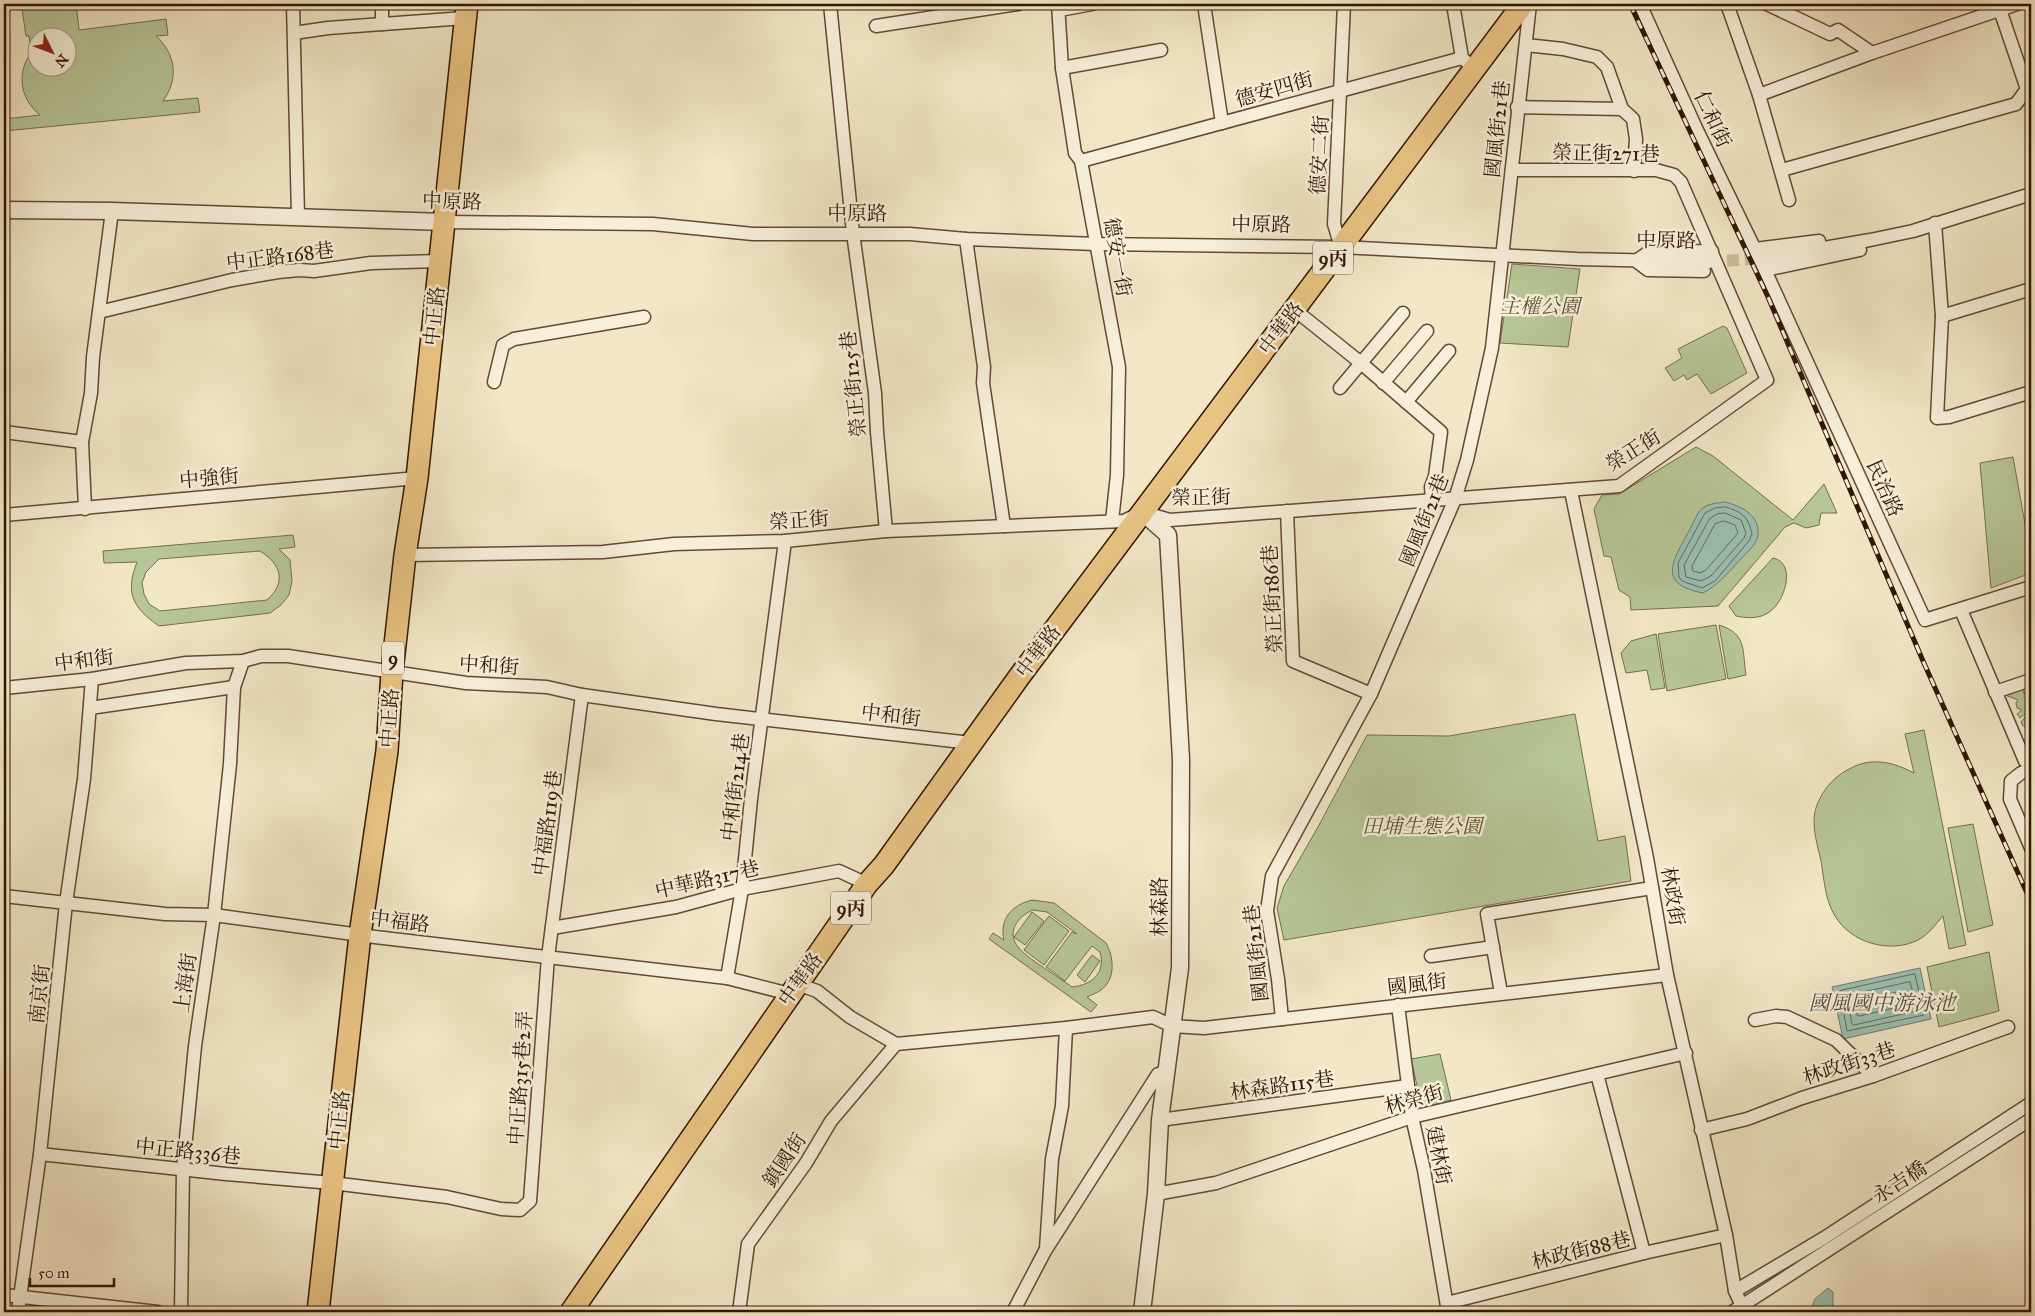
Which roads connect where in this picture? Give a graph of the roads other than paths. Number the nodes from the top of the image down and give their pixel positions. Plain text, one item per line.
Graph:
1 (293, 4) edge
2 (382, 4) edge
3 (830, 4) edge
4 (1018, 4) edge
5 (1092, 4) edge
6 (1204, 4) edge
7 (1344, 4) edge
8 (1453, 4) edge
9 (1523, 4) edge
10 (1530, 4) edge
11 (1640, 4) edge
12 (1727, 4) edge
13 (1767, 4) edge
14 (2017, 4) edge
15 (1998, 6) edge
16 (1059, 7) edge
17 (466, 11) edge
18 (382, 24) junction
19 (876, 26) dead end
20 (294, 33) junction
21 (1526, 45) junction
22 (1161, 50) dead end
23 (1872, 53) junction
24 (1468, 63) junction
25 (1062, 68) junction
26 (1341, 90) junction
27 (1759, 94) junction
28 (1517, 107) junction
29 (1622, 109) junction
30 (1222, 123) junction
31 (1081, 161) junction
32 (1512, 170) junction
33 (1782, 170) junction
34 (1634, 171) junction
35 (2031, 194) edge
36 (1790, 200) dead end
37 (4, 210) edge
38 (112, 211) junction
39 (298, 216) junction
40 (444, 222) junction
41 (1936, 223) junction
42 (1913, 230) junction
43 (853, 234) junction
44 (966, 239) junction
45 (1096, 244) junction
46 (1342, 246) junction
47 (1755, 249) junction
48 (1501, 256) junction
49 (1710, 257) junction
50 (439, 261) junction
51 (1636, 261) junction
52 (1766, 264) junction
53 (1720, 271) junction
54 (2031, 289) edge
55 (1295, 310) junction
56 (99, 312) junction
57 (1403, 313) dead end
58 (1942, 316) junction
59 (644, 317) dead end
60 (1427, 331) dead end
61 (1449, 351) dead end
62 (1360, 363) junction
63 (494, 382) dead end
64 (1384, 383) junction
65 (1340, 388) dead end
66 (2031, 392) edge
67 (1406, 402) junction
68 (4, 432) edge
69 (82, 442) junction
70 (417, 478) junction
71 (1571, 491) junction
72 (1455, 499) junction
73 (1432, 500) junction
74 (85, 509) junction
75 (1287, 511) junction
76 (1142, 512) junction
77 (4, 515) edge
78 (1112, 521) junction
79 (1004, 526) junction
80 (886, 531) junction
81 (785, 541) junction
82 (405, 555) junction
83 (2031, 587) edge
84 (1961, 610) junction
85 (243, 662) junction
86 (392, 672) junction
87 (92, 679) junction
88 (2031, 680) edge
89 (234, 687) junction
90 (4, 688) edge
91 (1995, 692) junction
92 (1371, 694) junction
93 (582, 695) junction
94 (90, 708) junction
95 (763, 719) junction
96 (971, 743) junction
97 (2031, 764) edge
98 (2031, 769) edge
99 (2031, 848) edge
100 (867, 884) junction
101 (1652, 888) junction
102 (742, 889) junction
103 (4, 896) edge
104 (66, 903) junction
105 (214, 915) junction
106 (552, 928) junction
107 (360, 935) junction
108 (1493, 947) junction
109 (1431, 956) dead end
110 (548, 957) junction
111 (1666, 975) junction
112 (727, 978) junction
113 (794, 989) junction
114 (1501, 993) junction
115 (1398, 1005) junction
116 (1282, 1019) junction
117 (1754, 1020) dead end
118 (1172, 1026) junction
119 (2008, 1027) dead end
120 (1066, 1028) junction
121 (896, 1044) junction
122 (1686, 1053) junction
123 (1167, 1072) junction
124 (1598, 1074) junction
125 (1873, 1076) junction
126 (1408, 1086) junction
127 (2031, 1103) edge
128 (1412, 1117) junction
129 (1160, 1120) junction
130 (2031, 1120) edge
131 (1701, 1130) junction
132 (40, 1154) junction
133 (183, 1169) junction
134 (332, 1183) junction
135 (1156, 1194) junction
136 (530, 1202) joint
137 (1726, 1235) junction
138 (1046, 1251) junction
139 (1644, 1253) junction
140 (1735, 1291) junction
141 (4, 1295) edge
142 (20, 1297) junction
143 (1447, 1308) edge
144 (1737, 1309) edge
145 (18, 1312) edge
146 (158, 1312) edge
147 (181, 1312) edge
148 (318, 1312) edge
149 (571, 1312) edge
150 (739, 1312) edge
151 (1013, 1312) edge
152 (1142, 1312) edge

1 - 20 street
2 - 18 street
3 - 43 street, 榮正街125巷
4 - 19 street
5 - 16 street
6 - 30 street
7 - 26 street, 德安二街
8 - 24 street
9 - 24 main road, 中華路 / 9丙
10 - 21 street, 國風街21巷
11 - 47 street, 仁和街
12 - 27 street
13 - 23 street
14 - 15 street
15 - 23 street
15 - 33 street
16 - 25 street, 德安一街
17 - 18 street
17 - 40 main road, 中正路 / 9
18 - 20 street
20 - 39 street
21 - 28 street, 國風街21巷
21 - 29 street
22 - 25 street
23 - 27 street
24 - 26 street, 德安四街
24 - 46 main road, 中華路 / 9丙
25 - 31 street, 德安一街
26 - 30 street, 德安四街
26 - 46 street, 德安二街
27 - 33 street
28 - 29 street
28 - 32 street, 國風街21巷
29 - 34 street
30 - 31 street, 德安四街
31 - 45 street, 德安一街
32 - 34 street, 榮正街271巷
32 - 48 street, 國風街21巷
33 - 36 street
34 - 49 street, 榮正街271巷
35 - 41 street
37 - 38 street, 中原路
38 - 39 street, 中原路
38 - 56 street
39 - 40 street, 中原路
40 - 43 street, 中原路
40 - 50 main road, 中正路 / 9
41 - 42 street
41 - 58 street
42 - 47 street
42 - 52 street
43 - 44 street, 中原路
43 - 80 street, 榮正街125巷
44 - 45 street, 中原路
44 - 79 street
45 - 46 street, 中原路
45 - 78 street, 德安一街
46 - 48 street, 中原路
46 - 55 main road, 中華路 / 9丙
47 - 52 street, 仁和街
48 - 51 street, 中原路
48 - 72 street, 國風街21巷
49 - 51 street, 中原路
49 - 53 street, 榮正街
50 - 56 street, 中正路168巷
50 - 70 main road, 中正路 / 9
51 - 53 street
52 - 84 street, 民治路
53 - 71 street, 榮正街
54 - 58 street
55 - 62 street
55 - 76 main road, 中華路 / 9丙
56 - 69 street
57 - 62 street
58 - 66 street
59 - 63 street
60 - 64 street
61 - 67 street
62 - 64 street
62 - 65 street
64 - 67 street
67 - 73 street
68 - 69 street
69 - 74 street
70 - 74 street, 中強街
70 - 82 main road, 中正路 / 9
71 - 72 street, 榮正街
71 - 101 street, 林政街
72 - 73 street, 榮正街
72 - 92 street, 國風街21巷
73 - 75 street, 榮正街
74 - 77 street, 中強街
75 - 76 street, 榮正街
75 - 92 street, 榮正街186巷
76 - 78 street, 榮正街
76 - 96 main road, 中華路 / 9丙
76 - 118 street, 林森路
78 - 79 street, 榮正街
79 - 80 street, 榮正街
80 - 81 street, 榮正街
81 - 82 street, 榮正街
81 - 95 street, 中和街214巷
82 - 86 main road, 中正路 / 9
83 - 84 street, 民治路
84 - 91 street
85 - 86 street, 中和街
85 - 87 street, 中和街
85 - 89 street, 上海街
86 - 93 street, 中和街
86 - 107 main road, 中正路 / 9
87 - 90 street, 中和街
87 - 94 street, 南京街
88 - 91 street
89 - 94 street
89 - 105 street, 上海街
91 - 97 street
92 - 116 street, 國風街21巷
93 - 95 street, 中和街
93 - 106 street, 中福路119巷
94 - 104 street, 南京街
95 - 96 street, 中和街
95 - 102 street, 中和街214巷
96 - 100 main road, 中華路 / 9丙
98 - 99 street
100 - 102 street, 中華路317巷
100 - 113 main road, 中華路 / 9丙
101 - 108 street
101 - 111 street, 林政街
102 - 106 street, 中華路317巷
102 - 112 street, 中和街214巷
103 - 104 street, 中福路
104 - 105 street, 中福路
104 - 132 street, 南京街
105 - 107 street, 中福路
105 - 133 street, 上海街
106 - 110 street, 中福路119巷
107 - 110 street, 中福路
107 - 134 main road, 中正路 / 9
108 - 109 street
108 - 114 street
110 - 112 street, 中福路
110 - 136 street, 中正路315巷2弄
111 - 114 street, 國風街
111 - 122 street, 林政街
112 - 113 street, 中福路
113 - 121 street
113 - 149 main road, 中華路 / 9丙
114 - 115 street, 國風街
115 - 116 street, 國風街
115 - 126 street, 建林街
116 - 118 street, 國風街
117 - 125 street
118 - 120 street
118 - 123 street, 林森路
119 - 125 street, 林政街33巷
120 - 121 street
120 - 138 street
121 - 150 street, 鎮國街
122 - 124 street, 林榮街
122 - 131 street, 林政街
123 - 129 street, 林森路
123 - 138 street
124 - 128 street, 林榮街
124 - 139 street
125 - 131 street, 林政街33巷
126 - 128 street, 建林街
126 - 129 street, 林森路115巷
127 - 140 street
128 - 135 street, 林榮街
128 - 143 street, 建林街
129 - 135 street, 林森路
130 - 144 street, 永吉橋
131 - 137 street, 林政街
132 - 133 street, 中正路336巷
132 - 142 street, 南京街
133 - 134 street, 中正路336巷
133 - 147 street, 上海街
134 - 136 street, 中正路336巷
134 - 148 main road, 中正路 / 9
135 - 152 street, 林森路
137 - 139 street, 林政街88巷
137 - 140 street, 林政街
138 - 151 street
139 - 143 street, 林政街88巷
140 - 144 street, 林政街
141 - 142 street
142 - 145 street, 南京街
142 - 146 street

